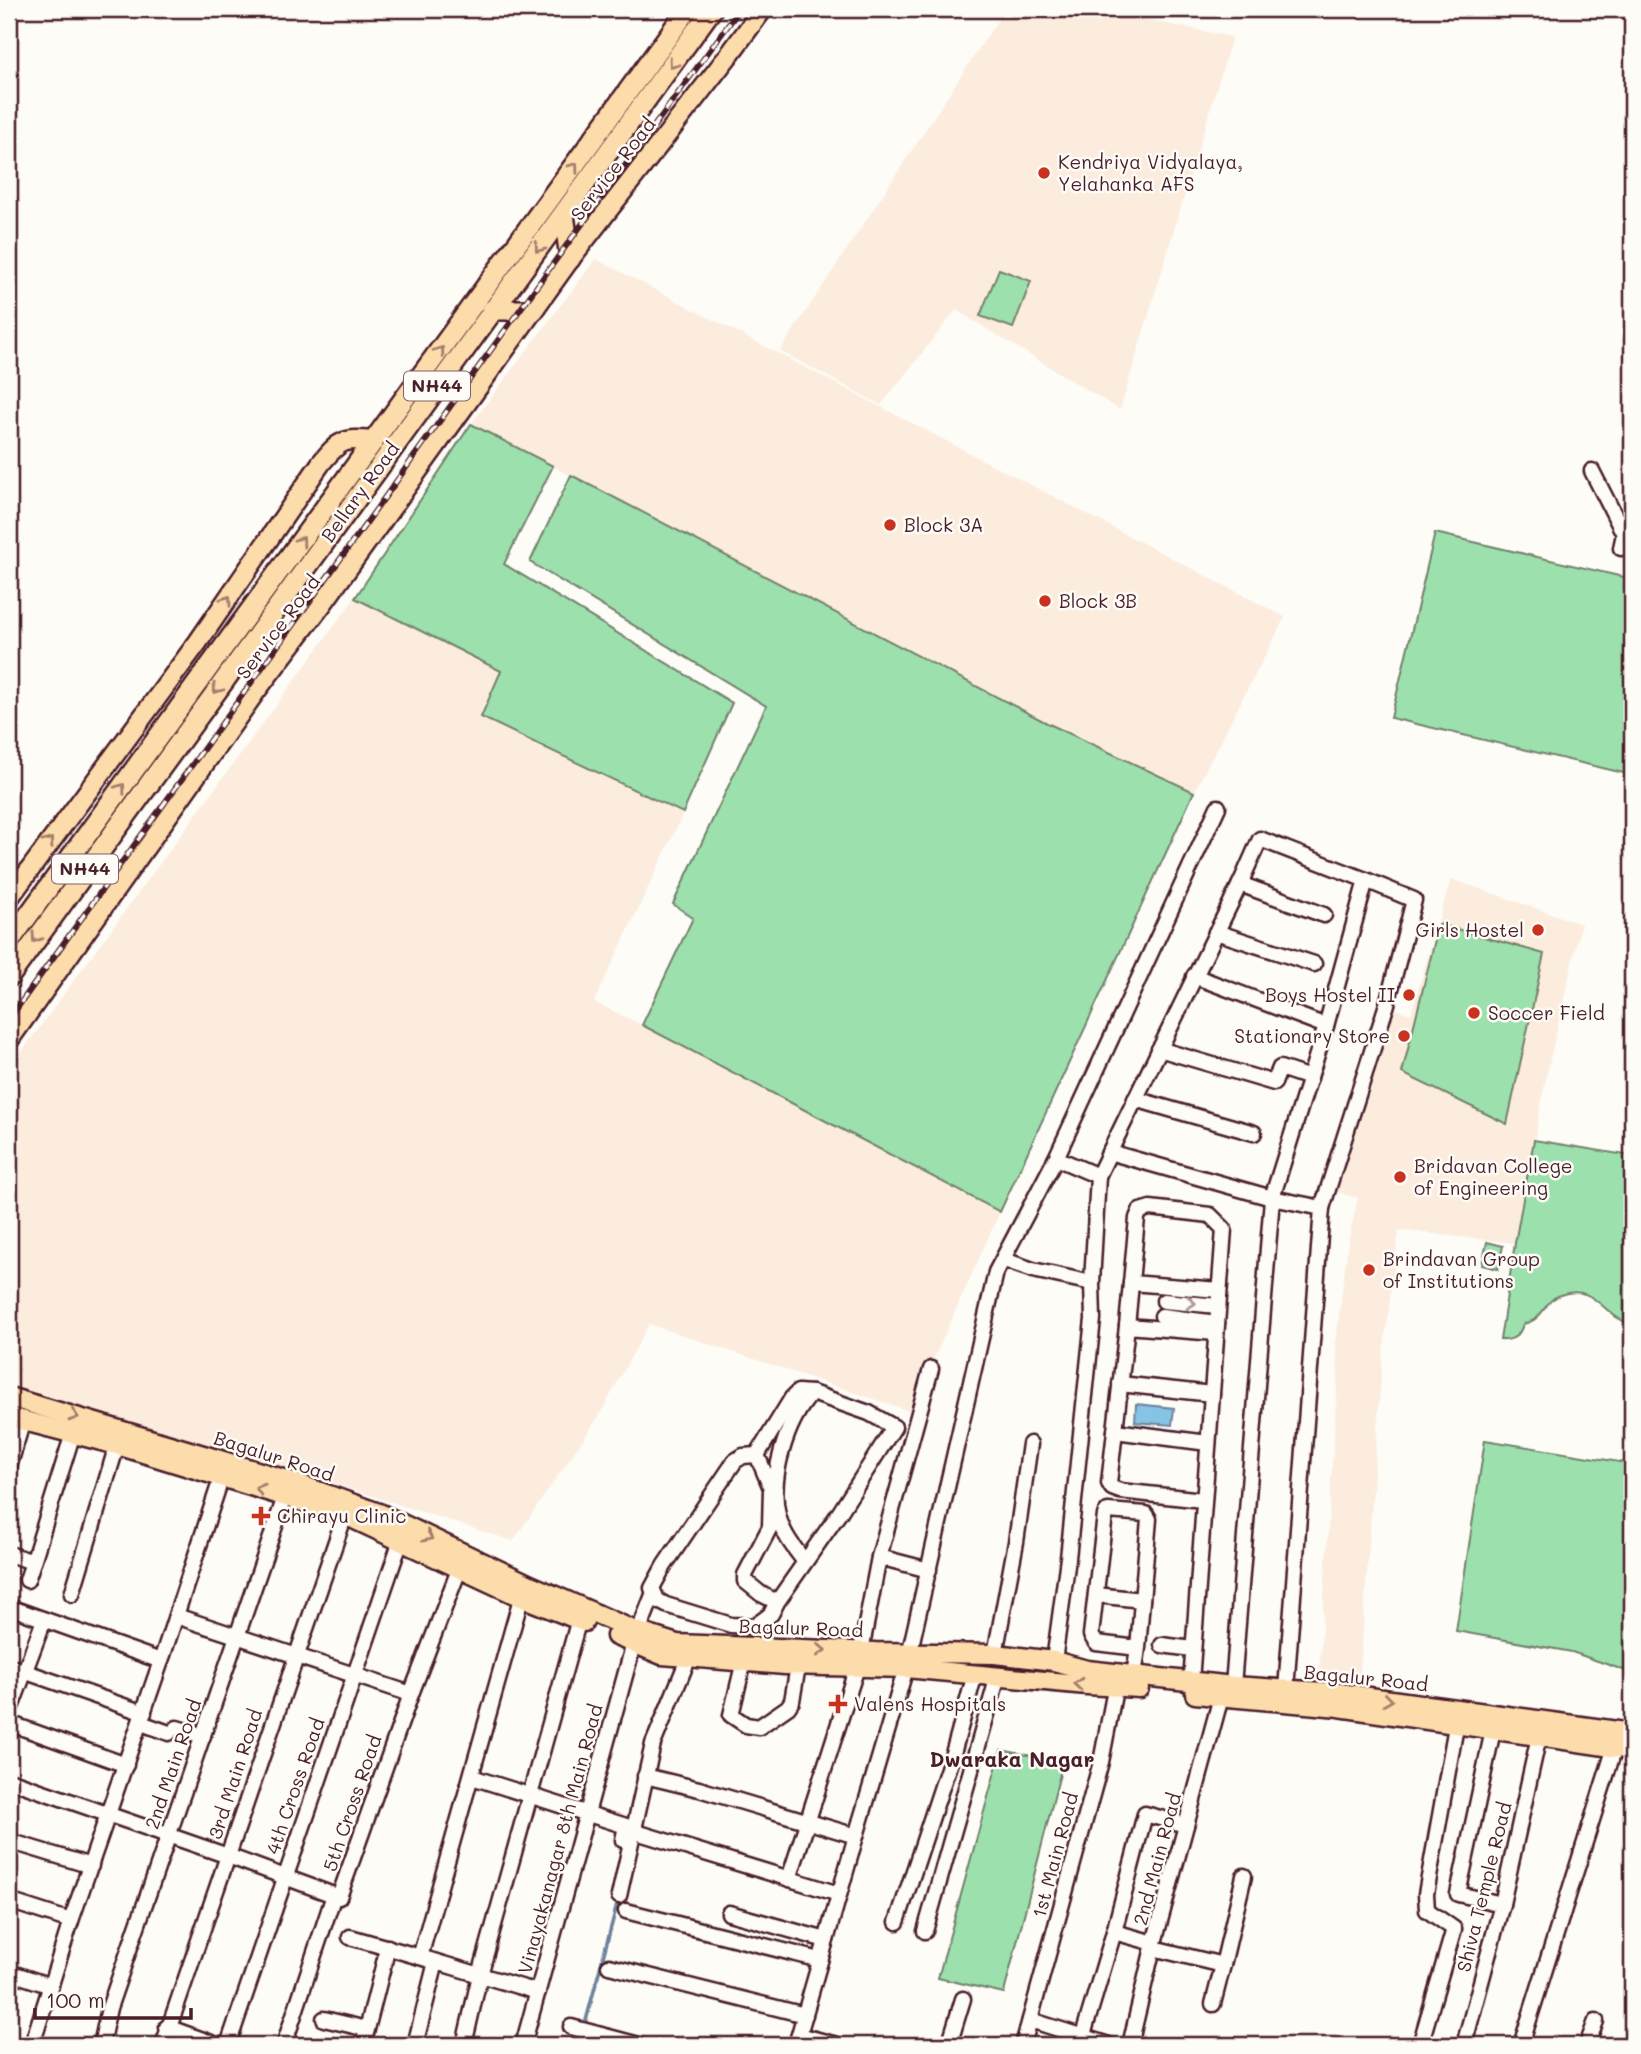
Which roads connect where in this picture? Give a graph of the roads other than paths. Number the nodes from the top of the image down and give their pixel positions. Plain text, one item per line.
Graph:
1 (688, 9) edge
2 (712, 9) edge
3 (763, 9) edge
4 (564, 215) junction
5 (570, 259) junction
6 (492, 310) junction
7 (534, 310) junction
8 (374, 441) junction
9 (1592, 471) dead end
10 (1621, 548) dead end
11 (1217, 807) dead end
12 (1366, 880) junction
13 (1240, 884) junction
14 (9, 898) edge
15 (1324, 915) dead end
16 (1216, 932) junction
17 (9, 942) edge
18 (1314, 964) dead end
19 (1194, 976) junction
20 (9, 977) edge
21 (1326, 1026) junction
22 (9, 1040) edge
23 (1159, 1049) junction
24 (1310, 1078) junction
25 (1135, 1099) junction
26 (1254, 1133) dead end
27 (1110, 1152) junction
28 (1056, 1158) junction
29 (1098, 1176) junction
30 (1272, 1198) junction
31 (1322, 1208) junction
32 (1004, 1260) junction
33 (1092, 1283) junction
34 (1131, 1283) junction
35 (1219, 1290) junction
36 (1164, 1301) dead end
37 (1218, 1306) junction
38 (1162, 1316) dead end
39 (1127, 1326) junction
40 (1216, 1328) junction
41 (931, 1369) dead end
42 (1120, 1384) junction
43 (812, 1393) junction
44 (1212, 1394) junction
45 (9, 1397) edge
46 (16, 1419) edge
47 (1115, 1432) junction
48 (73, 1433) junction
49 (1208, 1443) junction
50 (1030, 1444) dead end
51 (117, 1445) junction
52 (757, 1455) junction
53 (9, 1467) edge
54 (225, 1470) junction
55 (285, 1497) junction
56 (1203, 1500) junction
57 (345, 1515) junction
58 (401, 1540) junction
59 (9, 1554) edge
60 (879, 1558) junction
61 (33, 1562) junction
62 (805, 1562) junction
63 (460, 1567) junction
64 (929, 1570) junction
65 (27, 1580) dead end
66 (524, 1590) junction
67 (72, 1594) dead end
68 (653, 1595) junction
69 (1096, 1595) junction
70 (1142, 1600) junction
71 (777, 1602) junction
72 (9, 1607) edge
73 (176, 1616) junction
74 (579, 1619) junction
75 (44, 1620) junction
76 (731, 1625) junction
77 (755, 1626) junction
78 (236, 1636) junction
79 (637, 1638) junction
80 (1162, 1645) dead end
81 (1138, 1648) junction
82 (1192, 1649) junction
83 (708, 1651) junction
84 (748, 1654) junction
85 (995, 1654) junction
86 (295, 1656) junction
87 (859, 1659) junction
88 (908, 1660) junction
89 (161, 1661) junction
90 (1054, 1661) junction
91 (798, 1666) junction
92 (16, 1669) edge
93 (975, 1674) junction
94 (354, 1675) junction
95 (998, 1676) junction
96 (1123, 1678) junction
97 (1191, 1682) junction
98 (1223, 1689) junction
99 (1286, 1690) junction
100 (411, 1694) junction
101 (9, 1713) edge
102 (1458, 1717) junction
103 (143, 1718) junction
104 (9, 1723) edge
105 (1493, 1730) junction
106 (1632, 1734) edge
107 (202, 1736) junction
108 (1539, 1736) junction
109 (1623, 1748) edge
110 (126, 1765) junction
111 (645, 1776) junction
112 (472, 1777) junction
113 (9, 1780) edge
114 (529, 1796) junction
115 (109, 1814) junction
116 (587, 1814) junction
117 (806, 1822) junction
118 (1186, 1825) junction
119 (633, 1831) junction
120 (169, 1835) junction
121 (856, 1836) junction
122 (9, 1840) edge
123 (228, 1856) junction
124 (90, 1866) junction
125 (285, 1876) junction
126 (1244, 1876) dead end
127 (789, 1879) junction
128 (839, 1894) junction
129 (334, 1895) junction
130 (9, 1901) edge
131 (1502, 1904) junction
132 (626, 1911) dead end
133 (729, 1913) dead end
134 (71, 1921) junction
135 (897, 1922) dead end
136 (925, 1931) dead end
137 (1114, 1932) junction
138 (350, 1937) dead end
139 (826, 1940) junction
140 (1154, 1946) junction
141 (388, 1947) junction
142 (420, 1957) junction
143 (820, 1960) junction
144 (436, 1962) junction
145 (1223, 1965) junction
146 (609, 1966) dead end
147 (9, 1972) edge
148 (481, 1975) junction
149 (51, 1986) junction
150 (538, 1992) junction
151 (963, 1999) dead end
152 (1213, 2004) dead end
153 (805, 2015) junction
154 (324, 2019) dead end
155 (1030, 2020) junction
156 (1596, 2021) dead end
157 (167, 2027) junction
158 (571, 2027) dead end
159 (368, 2029) junction
160 (797, 2040) edge
161 (1082, 2041) edge
162 (611, 2042) edge
163 (32, 2045) edge
164 (101, 2045) edge
165 (163, 2045) edge
166 (217, 2045) edge
167 (228, 2045) edge
168 (284, 2045) edge
169 (363, 2045) edge
170 (415, 2045) edge
171 (464, 2045) edge
172 (523, 2045) edge
173 (639, 2045) edge
174 (837, 2045) edge
175 (949, 2045) edge
176 (1023, 2045) edge
177 (1109, 2045) edge
178 (1130, 2045) edge
179 (1420, 2045) edge
180 (1464, 2045) edge
181 (1521, 2045) edge
182 (1587, 2045) edge

8 -> 1 highway, Bellary Road / NH44
2 -> 4 highway, Bellary Road / NH44
3 - 5 main road, Service Road
4 - 5 highway
4 -> 6 highway, Bellary Road / NH44
5 - 7 main road, Service Road
6 - 7 highway
6 -> 20 highway, Bellary Road / NH44
7 - 22 main road, Service Road
14 -> 8 main road
17 -> 8 highway, Bellary Road / NH44
9 - 10 street
11 - 28 street
12 - 13 street
12 - 21 street, 2nd Main Road
12 - 31 street
13 - 15 street
13 - 16 street
16 - 18 street
16 - 19 street
19 - 21 street
19 - 23 street
21 - 24 street, 2nd Main Road
23 - 24 street
23 - 25 street
24 - 30 street, 2nd Main Road
25 - 26 street
25 - 27 street
27 - 29 street
27 - 30 street
28 - 29 street
28 - 32 street
29 - 33 street
30 - 31 street
30 - 98 street, 2nd Main Road
31 - 99 street
32 - 33 street
32 - 64 street
33 - 90 street
34 - 35 street
34 - 35 street
34 - 39 street
35 - 37 street
36 -> 37 street
37 - 40 street
38 - 40 street
39 - 40 street
39 - 42 street
40 - 44 street
41 - 60 street
42 - 44 street
42 - 47 street
43 - 52 street
43 - 62 street
43 - 62 street
44 - 49 street
45 -> 54 main road, Bagalur Road
46 - 48 main road, Bagalur Road
46 - 53 street
47 - 49 street
47 - 56 street
48 - 51 main road, Bagalur Road
48 - 61 street
49 - 56 street
50 - 85 street
51 - 54 main road, Bagalur Road
51 - 67 street
52 - 68 street, Vinayakanagar 8th Main Road
52 - 71 street
55 -> 54 main road, Bagalur Road
54 -> 66 main road, Bagalur Road
54 - 73 street
55 - 57 main road, Bagalur Road
55 - 78 street, 2nd Main Road
56 - 82 street
57 - 58 main road, Bagalur Road
57 - 86 street, 3rd Main Road
58 - 63 main road, Bagalur Road
58 - 94 street, 4th Cross Road
59 - 61 street
60 - 64 street
60 - 87 street
61 - 65 street
62 - 71 street
63 - 66 main road, Bagalur Road
63 - 100 street, 5th Cross Road
64 - 88 street
66 - 74 main road, Bagalur Road
66 - 79 main road, Bagalur Road
66 - 112 street
68 - 76 street
68 - 79 street, Vinayakanagar 8th Main Road
69 - 70 street
69 - 70 street, 1st Main Road
69 - 81 street
70 - 81 street, 1st Main Road
71 - 77 street
72 - 75 street
73 - 78 street
73 - 89 street
74 - 79 main road, Bagalur Road
74 - 114 street
75 - 89 street
75 - 92 street
76 - 77 street
76 - 83 street
77 - 84 street
78 - 86 street
78 - 107 street, 2nd Main Road
79 - 83 main road, Bagalur Road
79 - 116 street, Vinayakanagar 8th Main Road
80 - 82 street
81 - 96 street, 1st Main Road
82 - 97 street
83 - 84 main road, Bagalur Road
83 - 111 street
84 -> 87 main road, Bagalur Road
84 - 91 main road, Bagalur Road
84 - 91 street
85 - 88 main road, Bagalur Road
85 - 90 main road, Bagalur Road
86 - 94 street
86 - 123 street, 3rd Main Road
87 - 88 main road, Bagalur Road
87 - 91 main road, Bagalur Road
87 - 117 street
88 - 93 main road, Bagalur Road
88 - 121 street
89 - 103 street
90 - 96 main road, Bagalur Road
92 - 101 street
92 - 103 street
93 - 95 main road, Bagalur Road
93 - 135 street
94 - 100 street
94 - 125 street, 4th Cross Road
96 -> 95 main road, Bagalur Road
95 - 136 street
96 - 97 main road, Bagalur Road
96 - 98 main road, Bagalur Road
96 - 155 street, 1st Main Road
97 - 98 main road, Bagalur Road
98 - 99 main road, Bagalur Road
98 - 102 main road, Bagalur Road
98 - 118 street, 2nd Main Road
99 -> 102 main road, Bagalur Road
100 - 129 street, 5th Cross Road
102 - 105 main road, Bagalur Road
102 - 106 main road, Bagalur Road
102 - 179 street
103 - 107 street
103 - 110 street
104 - 110 street
105 - 108 main road, Bagalur Road
105 - 131 street
107 - 120 street, 2nd Main Road
108 - 109 main road, Bagalur Road
108 - 131 street, Shiva Temple Road
109 - 181 street
110 - 115 street
111 - 117 street
111 - 119 street
112 - 114 street
112 - 142 street
113 - 115 street
114 - 116 street
114 - 148 street
115 - 120 street
115 - 124 street
116 - 119 street
116 - 150 street, Vinayakanagar 8th Main Road
117 - 121 street
117 - 127 street
118 - 137 street
118 - 140 street, 2nd Main Road
119 - 127 street
120 - 123 street
120 - 164 street, 2nd Main Road
121 - 128 street
122 - 124 street
123 - 125 street
123 - 157 street, 3rd Main Road
124 - 134 street
125 - 129 street
125 - 167 street, 4th Cross Road
126 - 145 street
127 - 128 street
128 - 139 street
129 - 168 street, 5th Cross Road
130 - 134 street
131 - 180 street, Shiva Temple Road
132 - 143 street
133 - 139 street
134 - 149 street
137 - 140 street
137 - 161 street
138 - 141 street
139 - 143 street
140 - 145 street
140 - 178 street, 2nd Main Road
141 - 142 street
141 - 159 street
142 - 144 street
143 - 153 street
144 - 148 street
144 - 170 street
145 - 152 street
146 - 153 street
147 - 149 street
148 - 150 street
148 - 171 street
149 - 163 street
150 - 172 street, Vinayakanagar 8th Main Road
151 - 175 street
153 - 160 street
154 - 159 street
155 - 161 street
155 - 176 street, 1st Main Road
156 - 182 street
157 - 165 street, 3rd Main Road
157 - 166 street
158 - 162 street
159 - 169 street
160 - 174 street
161 - 177 street
162 - 173 street

